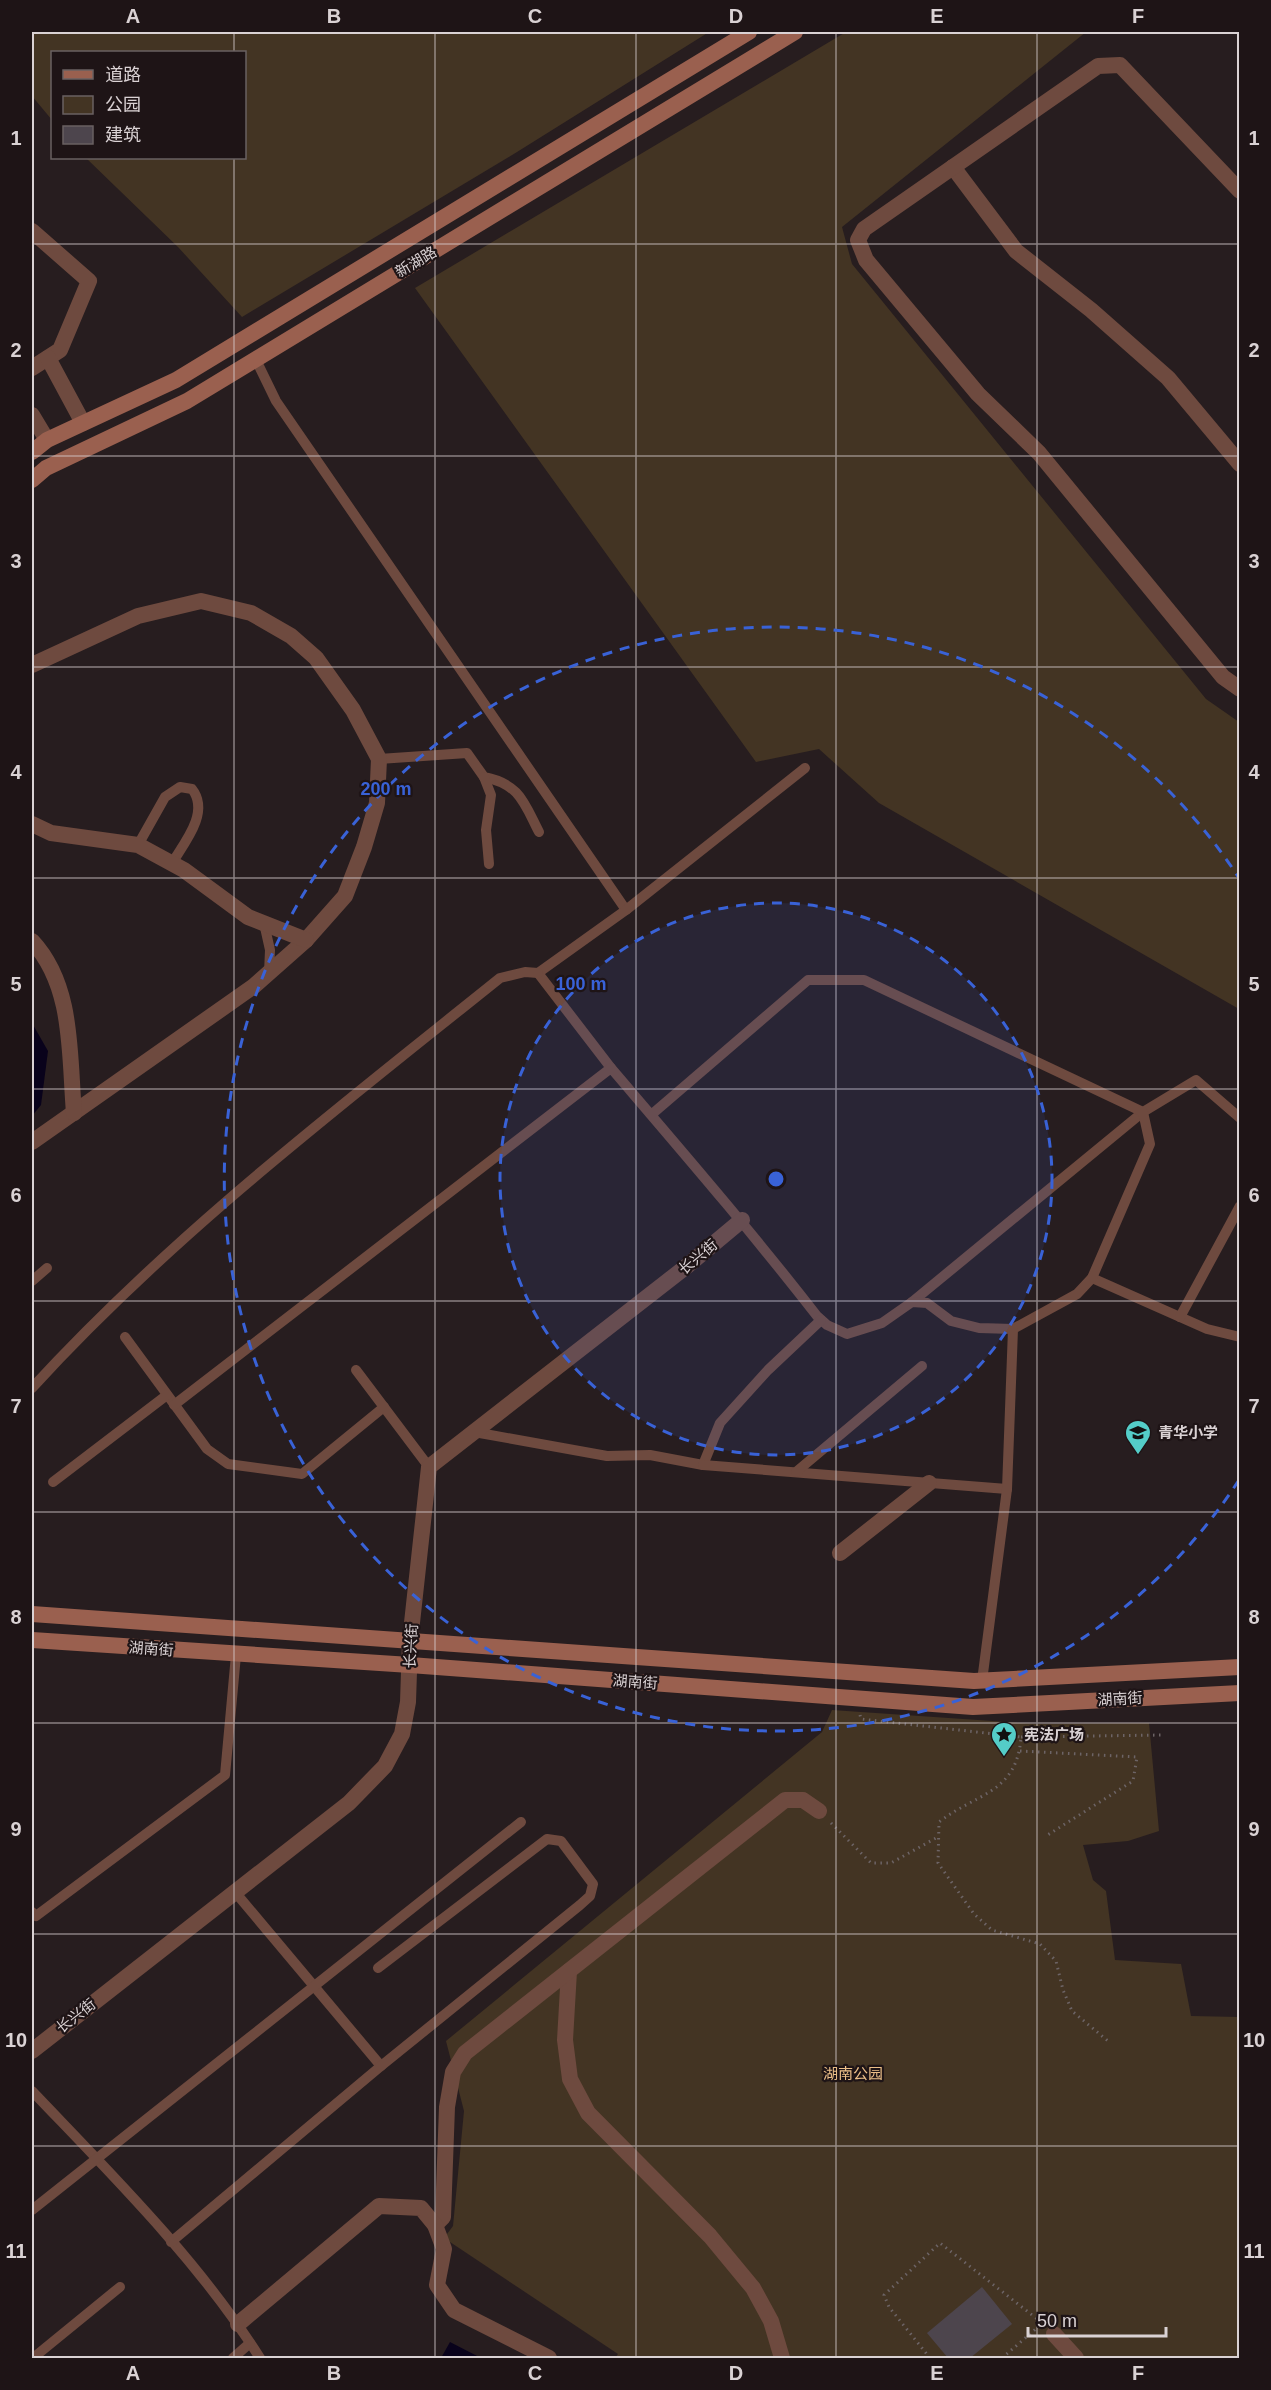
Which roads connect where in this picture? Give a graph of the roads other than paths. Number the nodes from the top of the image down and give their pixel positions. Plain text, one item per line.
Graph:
1 (749, 32) edge
2 (795, 32) edge
3 (953, 167) junction
4 (1239, 191) edge
5 (32, 231) edge
6 (48, 357) junction
7 (256, 360) junction
8 (32, 368) edge
9 (32, 415) edge
10 (83, 423) junction
11 (47, 440) junction
12 (32, 452) edge
13 (1239, 464) edge
14 (32, 480) edge
15 (32, 665) edge
16 (1239, 688) edge
17 (379, 759) junction
18 (805, 768) dead end
19 (484, 777) junction
20 (32, 824) edge
21 (539, 832) dead end
22 (138, 845) junction
23 (172, 863) junction
24 (489, 864) dead end
25 (626, 910) junction
26 (264, 923) junction
27 (306, 940) junction
28 (32, 941) edge
29 (269, 973) junction
30 (538, 974) junction
31 (612, 1068) junction
32 (1143, 1112) junction
33 (74, 1113) junction
34 (651, 1115) junction
35 (1239, 1118) edge
36 (32, 1142) edge
37 (1239, 1206) edge
38 (742, 1220) junction
39 (47, 1268) dead end
40 (1092, 1278) junction
41 (32, 1281) edge
42 (912, 1302) junction
43 (1180, 1317) junction
44 (821, 1320) junction
45 (1013, 1329) junction
46 (125, 1337) dead end
47 (1239, 1337) edge
48 (922, 1366) dead end
49 (356, 1370) dead end
50 (32, 1388) edge
51 (167, 1395) junction
52 (174, 1405) junction
53 (384, 1407) junction
54 (474, 1432) junction
55 (703, 1465) junction
56 (429, 1467) junction
57 (796, 1472) junction
58 (53, 1482) dead end
59 (928, 1483) junction
60 (1007, 1489) junction
61 (840, 1553) dead end
62 (32, 1614) edge
63 (32, 1640) edge
64 (410, 1641) junction
65 (237, 1655) junction
66 (410, 1665) junction
67 (1239, 1667) edge
68 (982, 1681) junction
69 (1239, 1693) edge
70 (819, 1811) road end
71 (521, 1822) dead end
72 (235, 1892) junction
73 (32, 1912) edge
74 (378, 1968) dead end
75 (569, 1971) junction
76 (312, 1987) junction
77 (32, 2051) edge
78 (381, 2066) junction
79 (32, 2091) edge
80 (96, 2158) junction
81 (32, 2210) edge
82 (435, 2225) junction
83 (171, 2242) junction
84 (120, 2287) dead end
85 (238, 2324) junction
86 (1054, 2334) dead end
87 (250, 2343) junction
88 (1071, 2357) edge
89 (33, 2358) edge
90 (233, 2358) edge
91 (260, 2358) edge
92 (549, 2358) edge
93 (783, 2358) edge

1 - 10 main road, 新湖路
2 - 7 main road, 新湖路
3 - 4 street
3 - 13 street
3 - 16 street
5 - 6 street
6 - 8 street
6 - 10 street
7 - 14 main road, 新湖路
7 - 25 lane
9 - 11 street
10 - 11 main road, 新湖路
11 - 12 main road, 新湖路
15 - 17 street
17 - 19 lane
17 - 27 street
18 - 25 lane
19 - 21 lane
19 - 24 lane
20 - 22 street
22 - 23 street
22 - 23 lane
23 - 26 street
25 - 30 lane
26 - 27 street
26 - 29 lane
27 - 29 street
28 - 33 street
29 - 33 street
30 - 31 lane
30 - 50 lane
31 - 34 lane
31 - 52 lane
32 - 34 lane
32 - 35 lane
32 - 40 lane
32 - 42 lane
33 - 36 street
34 - 38 lane
37 - 43 lane
38 - 44 lane
38 - 54 street, 长兴街
39 - 41 lane
40 - 43 lane
40 - 45 lane
42 - 44 lane
42 - 45 lane
43 - 47 lane
44 - 55 lane
45 - 60 lane
46 - 51 lane
48 - 57 lane
49 - 53 lane
51 - 52 lane
51 - 58 lane
52 - 53 lane
53 - 56 lane
54 - 55 lane
54 - 56 street, 长兴街
55 - 57 lane
56 - 64 street, 长兴街
57 - 59 lane
59 - 60 lane
59 - 61 street
60 - 68 lane
62 - 64 main road, 湖南街
63 - 65 main road, 湖南街
64 - 66 street, 长兴街
64 - 68 main road, 湖南街
65 - 66 main road, 湖南街
65 - 73 lane
66 - 69 main road, 湖南街
66 - 72 street, 长兴街
67 - 68 main road, 湖南街
70 - 75 street
71 - 76 lane
72 - 76 lane
72 - 77 street, 长兴街
74 - 78 lane
75 - 82 street
75 - 93 street
76 - 78 lane
76 - 80 lane
78 - 83 lane
79 - 80 lane
80 - 81 lane
80 - 83 lane
82 - 85 street
82 - 92 street
83 - 85 lane
84 - 89 lane
85 - 87 lane
86 - 88 street
87 - 90 lane
87 - 91 lane

